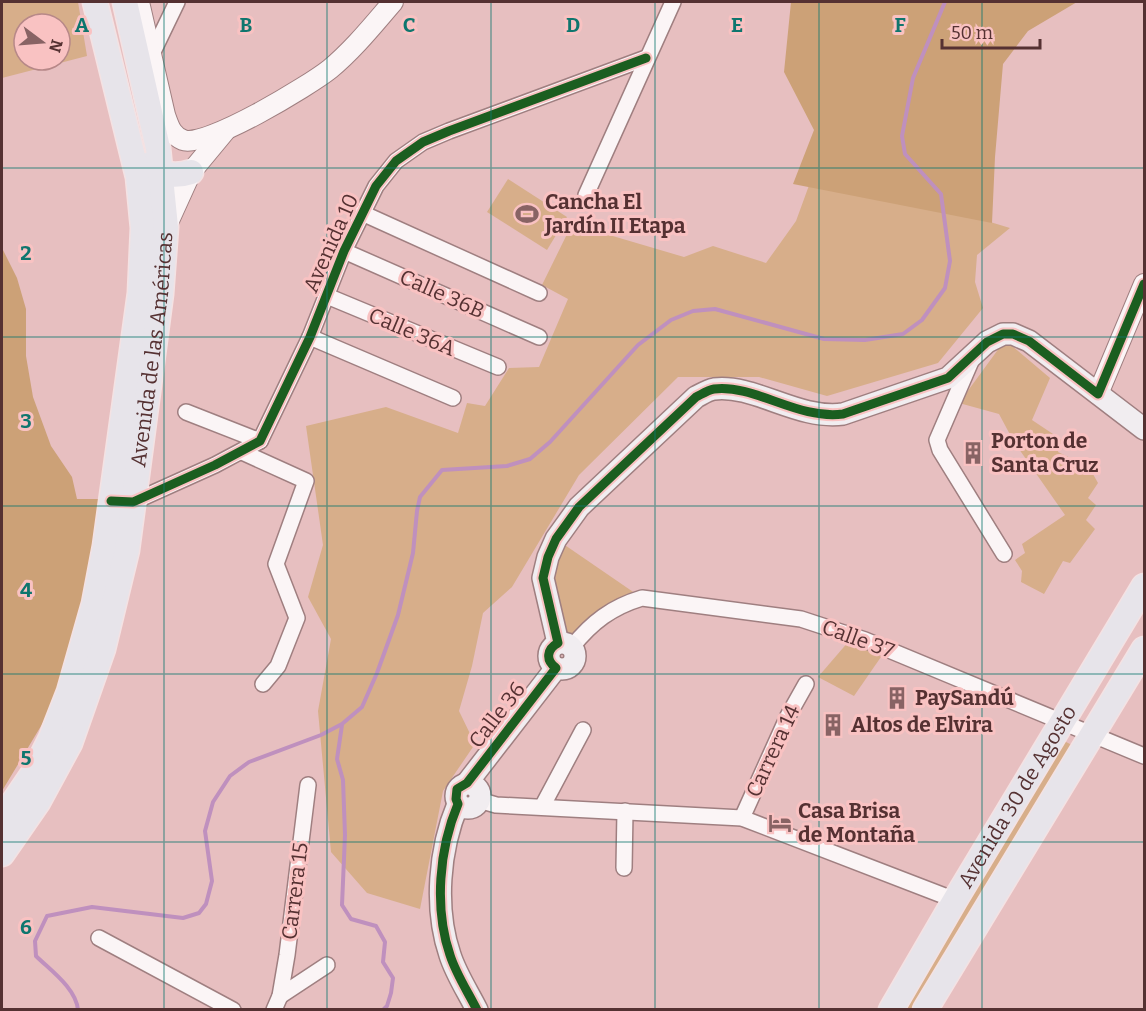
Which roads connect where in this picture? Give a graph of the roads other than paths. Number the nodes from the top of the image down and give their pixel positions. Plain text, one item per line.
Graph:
1 (95, 2) edge
2 (125, 2) edge
3 (139, 2) edge
4 (177, 2) edge
5 (393, 2) edge
6 (673, 2) edge
7 (151, 53) junction
8 (646, 58) junction
9 (143, 79) junction
10 (116, 86) junction
11 (227, 129) junction
12 (160, 172) junction
13 (191, 172) junction
14 (586, 195) dead end
15 (362, 213) junction
16 (166, 227) junction
17 (344, 251) junction
18 (1144, 284) edge
19 (539, 293) dead end
20 (327, 296) junction
21 (310, 337) junction
22 (539, 337) dead end
23 (974, 354) junction
24 (498, 367) dead end
25 (1098, 394) junction
26 (453, 398) dead end
27 (186, 412) dead end
28 (1144, 429) edge
29 (260, 441) junction
30 (242, 452) junction
31 (122, 502) junction
32 (1004, 554) dead end
33 (1144, 586) edge
34 (565, 645) junction
35 (1144, 649) edge
36 (263, 684) dead end
37 (806, 684) dead end
38 (1062, 722) junction
39 (583, 730) dead end
40 (1094, 734) junction
41 (1144, 756) edge
42 (308, 785) dead end
43 (473, 792) junction
44 (542, 807) junction
45 (625, 811) junction
46 (742, 818) junction
47 (2, 819) edge
48 (2, 854) edge
49 (624, 868) dead end
50 (955, 900) junction
51 (99, 938) dead end
52 (327, 965) dead end
53 (277, 1003) edge
54 (233, 1010) edge
55 (477, 1010) edge
56 (891, 1010) edge
57 (925, 1010) edge

1 - 10 main road, Avenida de las Américas
2 - 9 main road, Avenida de las Américas
3 - 7 street
4 - 7 street
5 - 11 street
6 - 8 street
7 - 9 street
7 - 11 street
8 - 14 street
8 - 15 street, Avenida 10
9 - 12 main road, Avenida de las Américas
10 - 12 main road
10 - 31 main road, Avenida de las Américas
11 - 13 street
12 - 13 main road
12 - 16 main road, Avenida de las Américas
13 - 16 street
15 - 17 street, Avenida 10
15 - 19 street
16 - 31 main road, Avenida de las Américas
17 - 20 street, Avenida 10
17 - 22 street, Calle 36B
18 - 25 street
20 - 21 street, Avenida 10
20 - 24 street, Calle 36A
21 - 26 street
21 - 29 street, Avenida 10
23 - 25 main road
23 - 32 street
23 - 34 main road
25 - 28 main road
27 - 29 street
29 - 30 street
30 - 31 street
30 - 36 street
31 - 47 main road, Avenida de las Américas
31 - 48 main road, Avenida de las Américas
33 - 38 main road, Avenida 30 de Agosto
34 - 38 street, Calle 37
34 - 43 main road, Calle 36
35 - 40 main road, Avenida 30 de Agosto
37 - 46 street, Carrera 14
38 - 40 street, Calle 37
38 - 50 main road, Avenida 30 de Agosto
39 - 44 street
40 - 41 street, Calle 37
40 - 57 main road, Avenida 30 de Agosto
42 - 53 street, Carrera 15
43 - 44 street
43 - 55 main road, Calle 36
44 - 45 street
45 - 46 street
45 - 49 street
46 - 50 street
50 - 56 main road, Avenida 30 de Agosto
51 - 54 street
52 - 53 street, Carrera 15

